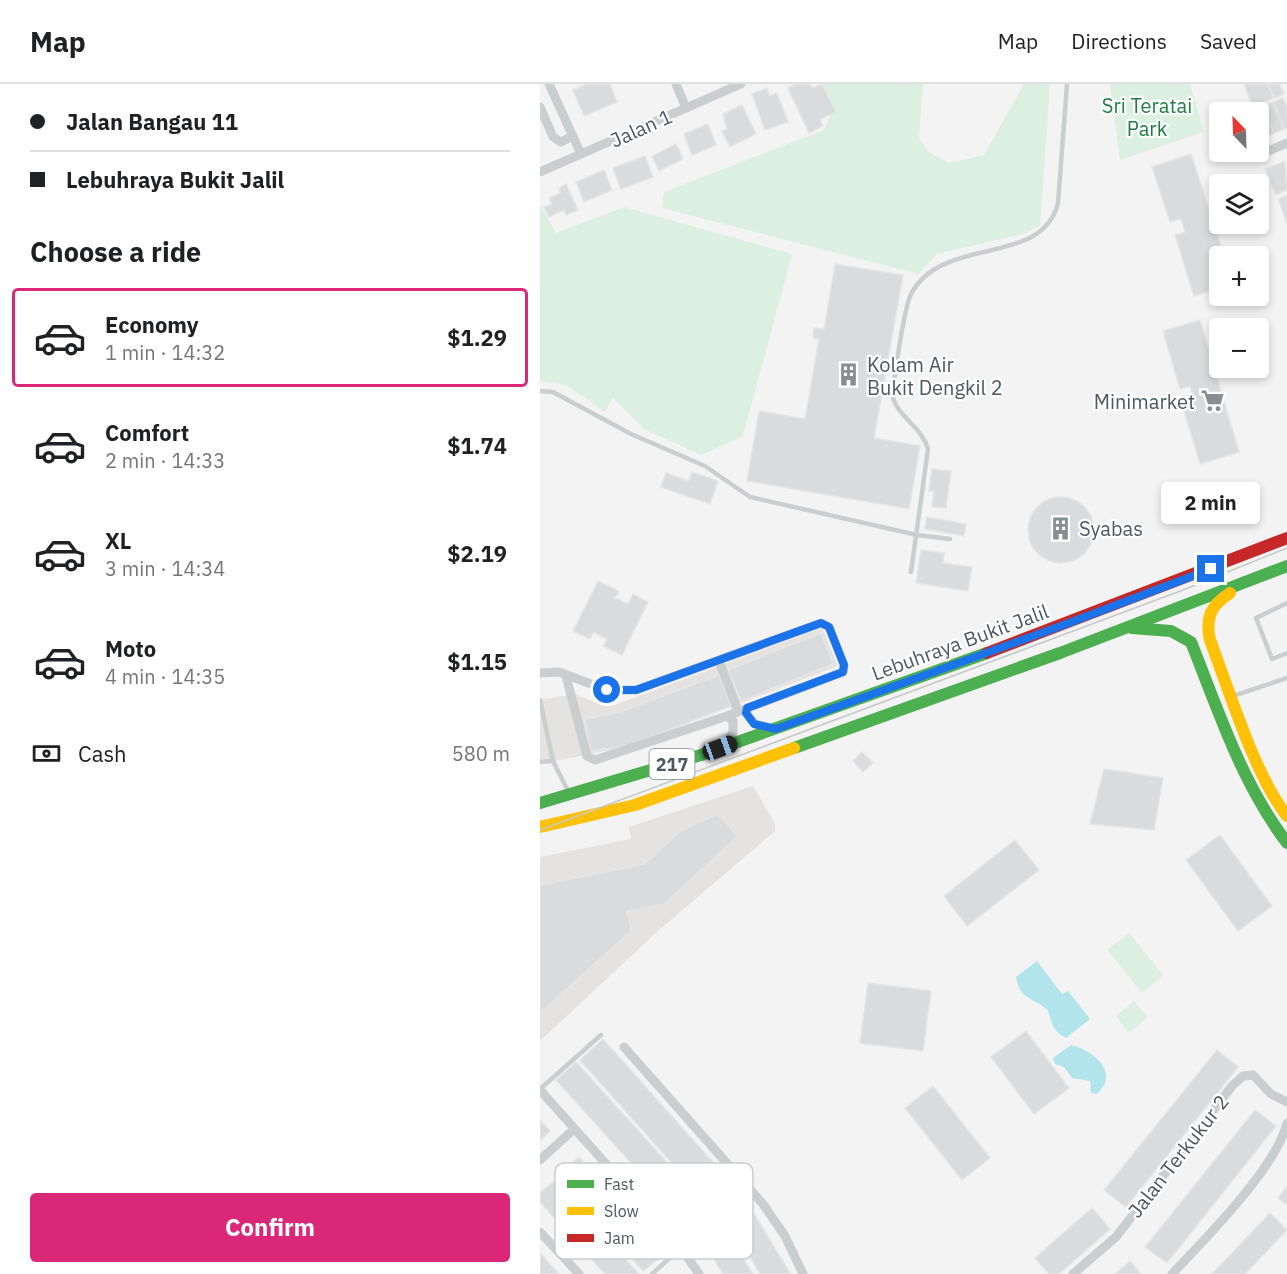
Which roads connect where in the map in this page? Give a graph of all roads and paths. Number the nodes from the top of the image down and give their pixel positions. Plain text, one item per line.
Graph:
1 (549, 84) edge
2 (676, 84) edge
3 (741, 84) edge
4 (1067, 84) edge
5 (540, 107) edge
6 (686, 108) junction
7 (573, 136) junction
8 (1287, 143) edge
9 (1269, 151) edge
10 (581, 154) junction
11 (540, 172) edge
12 (540, 391) edge
13 (917, 536) junction
14 (1287, 538) edge
15 (950, 539) dead end
16 (1287, 566) edge
17 (911, 572) dead end
18 (1253, 580) junction
19 (1287, 603) edge
20 (1128, 628) junction
21 (1287, 653) edge
22 (719, 661) junction
23 (540, 673) edge
24 (566, 676) junction
25 (1287, 678) edge
26 (1231, 696) junction
27 (540, 700) edge
28 (1215, 703) junction
29 (743, 709) junction
30 (727, 716) junction
31 (776, 729) junction
32 (720, 748) junction
33 (553, 761) junction
34 (540, 762) edge
35 (570, 796) junction
36 (540, 802) edge
37 (1287, 816) edge
38 (540, 826) edge
39 (1287, 843) edge
40 (601, 1035) dead end
41 (624, 1047) dead end
42 (540, 1089) edge
43 (1287, 1102) edge
44 (1287, 1123) edge
45 (573, 1130) junction
46 (540, 1160) edge
47 (603, 1163) edge
48 (726, 1163) edge
49 (753, 1193) edge
50 (540, 1232) edge
51 (555, 1248) edge
52 (565, 1259) edge
53 (669, 1259) edge
54 (689, 1259) edge
55 (579, 1274) edge
56 (652, 1274) edge
57 (699, 1274) edge
58 (803, 1274) edge
59 (1073, 1274) edge
60 (1172, 1274) edge

1 - 7 street
2 - 6 street
3 - 6 street, Jalan 1
4 - 13 lane
5 - 7 street
6 - 10 street, Jalan 1
7 - 10 street
8 - 9 street
10 - 11 street, Jalan 1
12 - 13 lane
13 - 15 lane
13 - 17 lane
14 - 31 main road, Lebuhraya Bukit Jalil / 217
16 - 18 main road, 217
18 - 20 main road, 217
18 - 26 main road
19 - 21 lane
20 - 28 main road
20 - 38 main road, 217
22 - 24 street
22 - 29 street
22 - 29 street
23 - 24 street
24 - 30 street
25 - 26 lane
26 - 28 main road
26 - 37 main road
27 - 33 lane
28 - 39 main road
29 - 30 street
29 - 31 street
30 - 32 street
31 - 32 main road, Lebuhraya Bukit Jalil / 217
32 - 35 main road, Lebuhraya Bukit Jalil / 217
33 - 34 lane
33 - 35 lane
35 - 36 main road, Lebuhraya Bukit Jalil / 217
40 - 42 lane
41 - 48 street
42 - 45 street
43 - 59 street, Jalan Terkukur 2
44 - 60 street
45 - 46 street
45 - 47 street
49 - 58 street
50 - 51 street
52 - 55 street
53 - 56 lane
54 - 57 street

